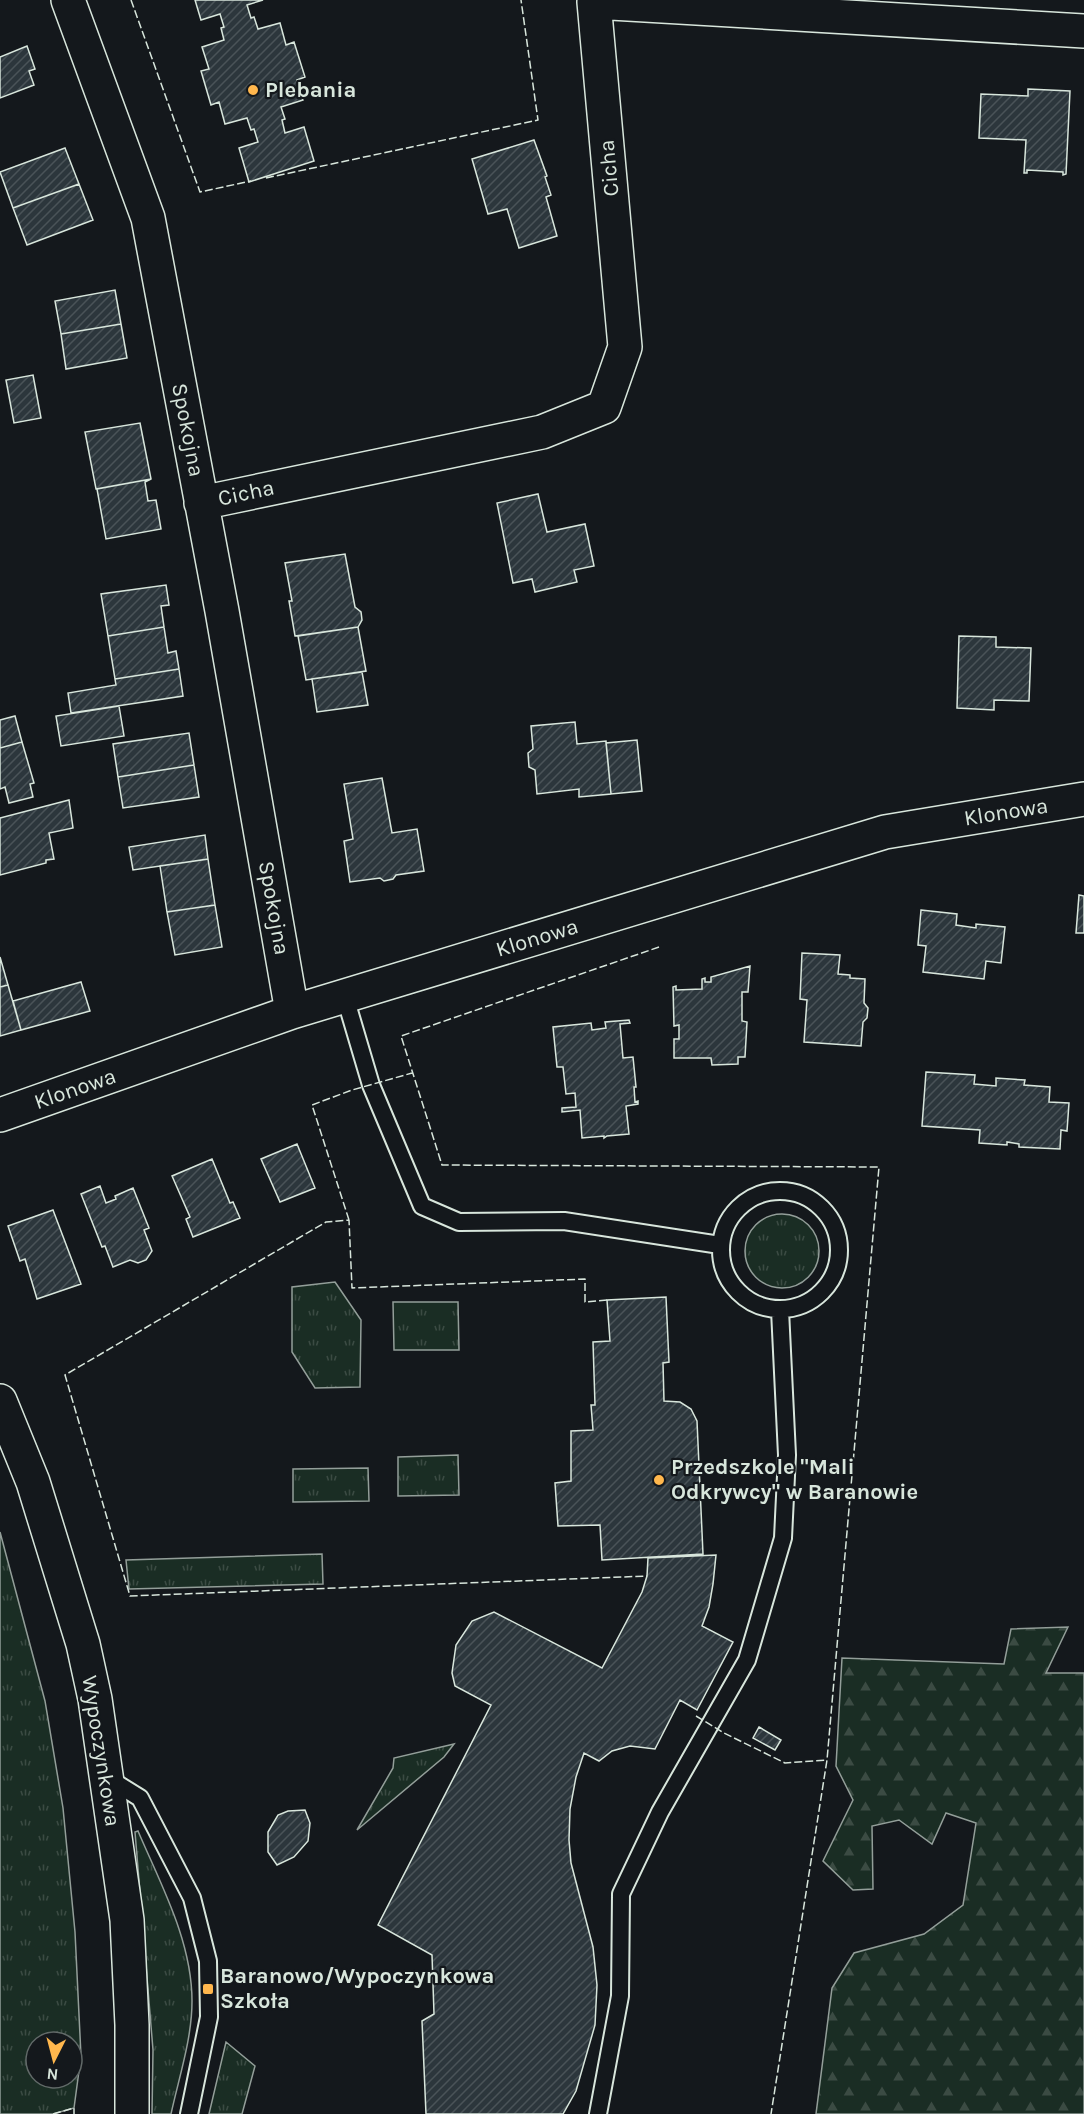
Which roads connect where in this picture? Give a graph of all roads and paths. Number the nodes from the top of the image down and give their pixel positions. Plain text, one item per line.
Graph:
1 (68, 0) edge
2 (594, 1) edge
3 (1084, 31) edge
4 (201, 503) junction
5 (1084, 799) edge
6 (345, 997) junction
7 (292, 1012) junction
8 (0, 1115) edge
9 (720, 1245) junction
10 (780, 1310) junction
11 (0, 1401) edge
12 (106, 1776) junction
13 (132, 2114) edge
14 (189, 2114) edge
15 (598, 2114) edge

1 - 4 street, Spokojna
2 - 3 street, Cicha
2 - 4 street, Cicha
4 - 7 street, Spokojna
5 - 6 street, Klonowa
6 - 7 street, Klonowa
6 - 9 lane
7 - 8 street, Klonowa
9 - 10 lane
9 - 10 lane
10 - 15 lane
11 - 12 street, Wypoczynkowa
12 - 13 street, Wypoczynkowa
12 - 14 lane

